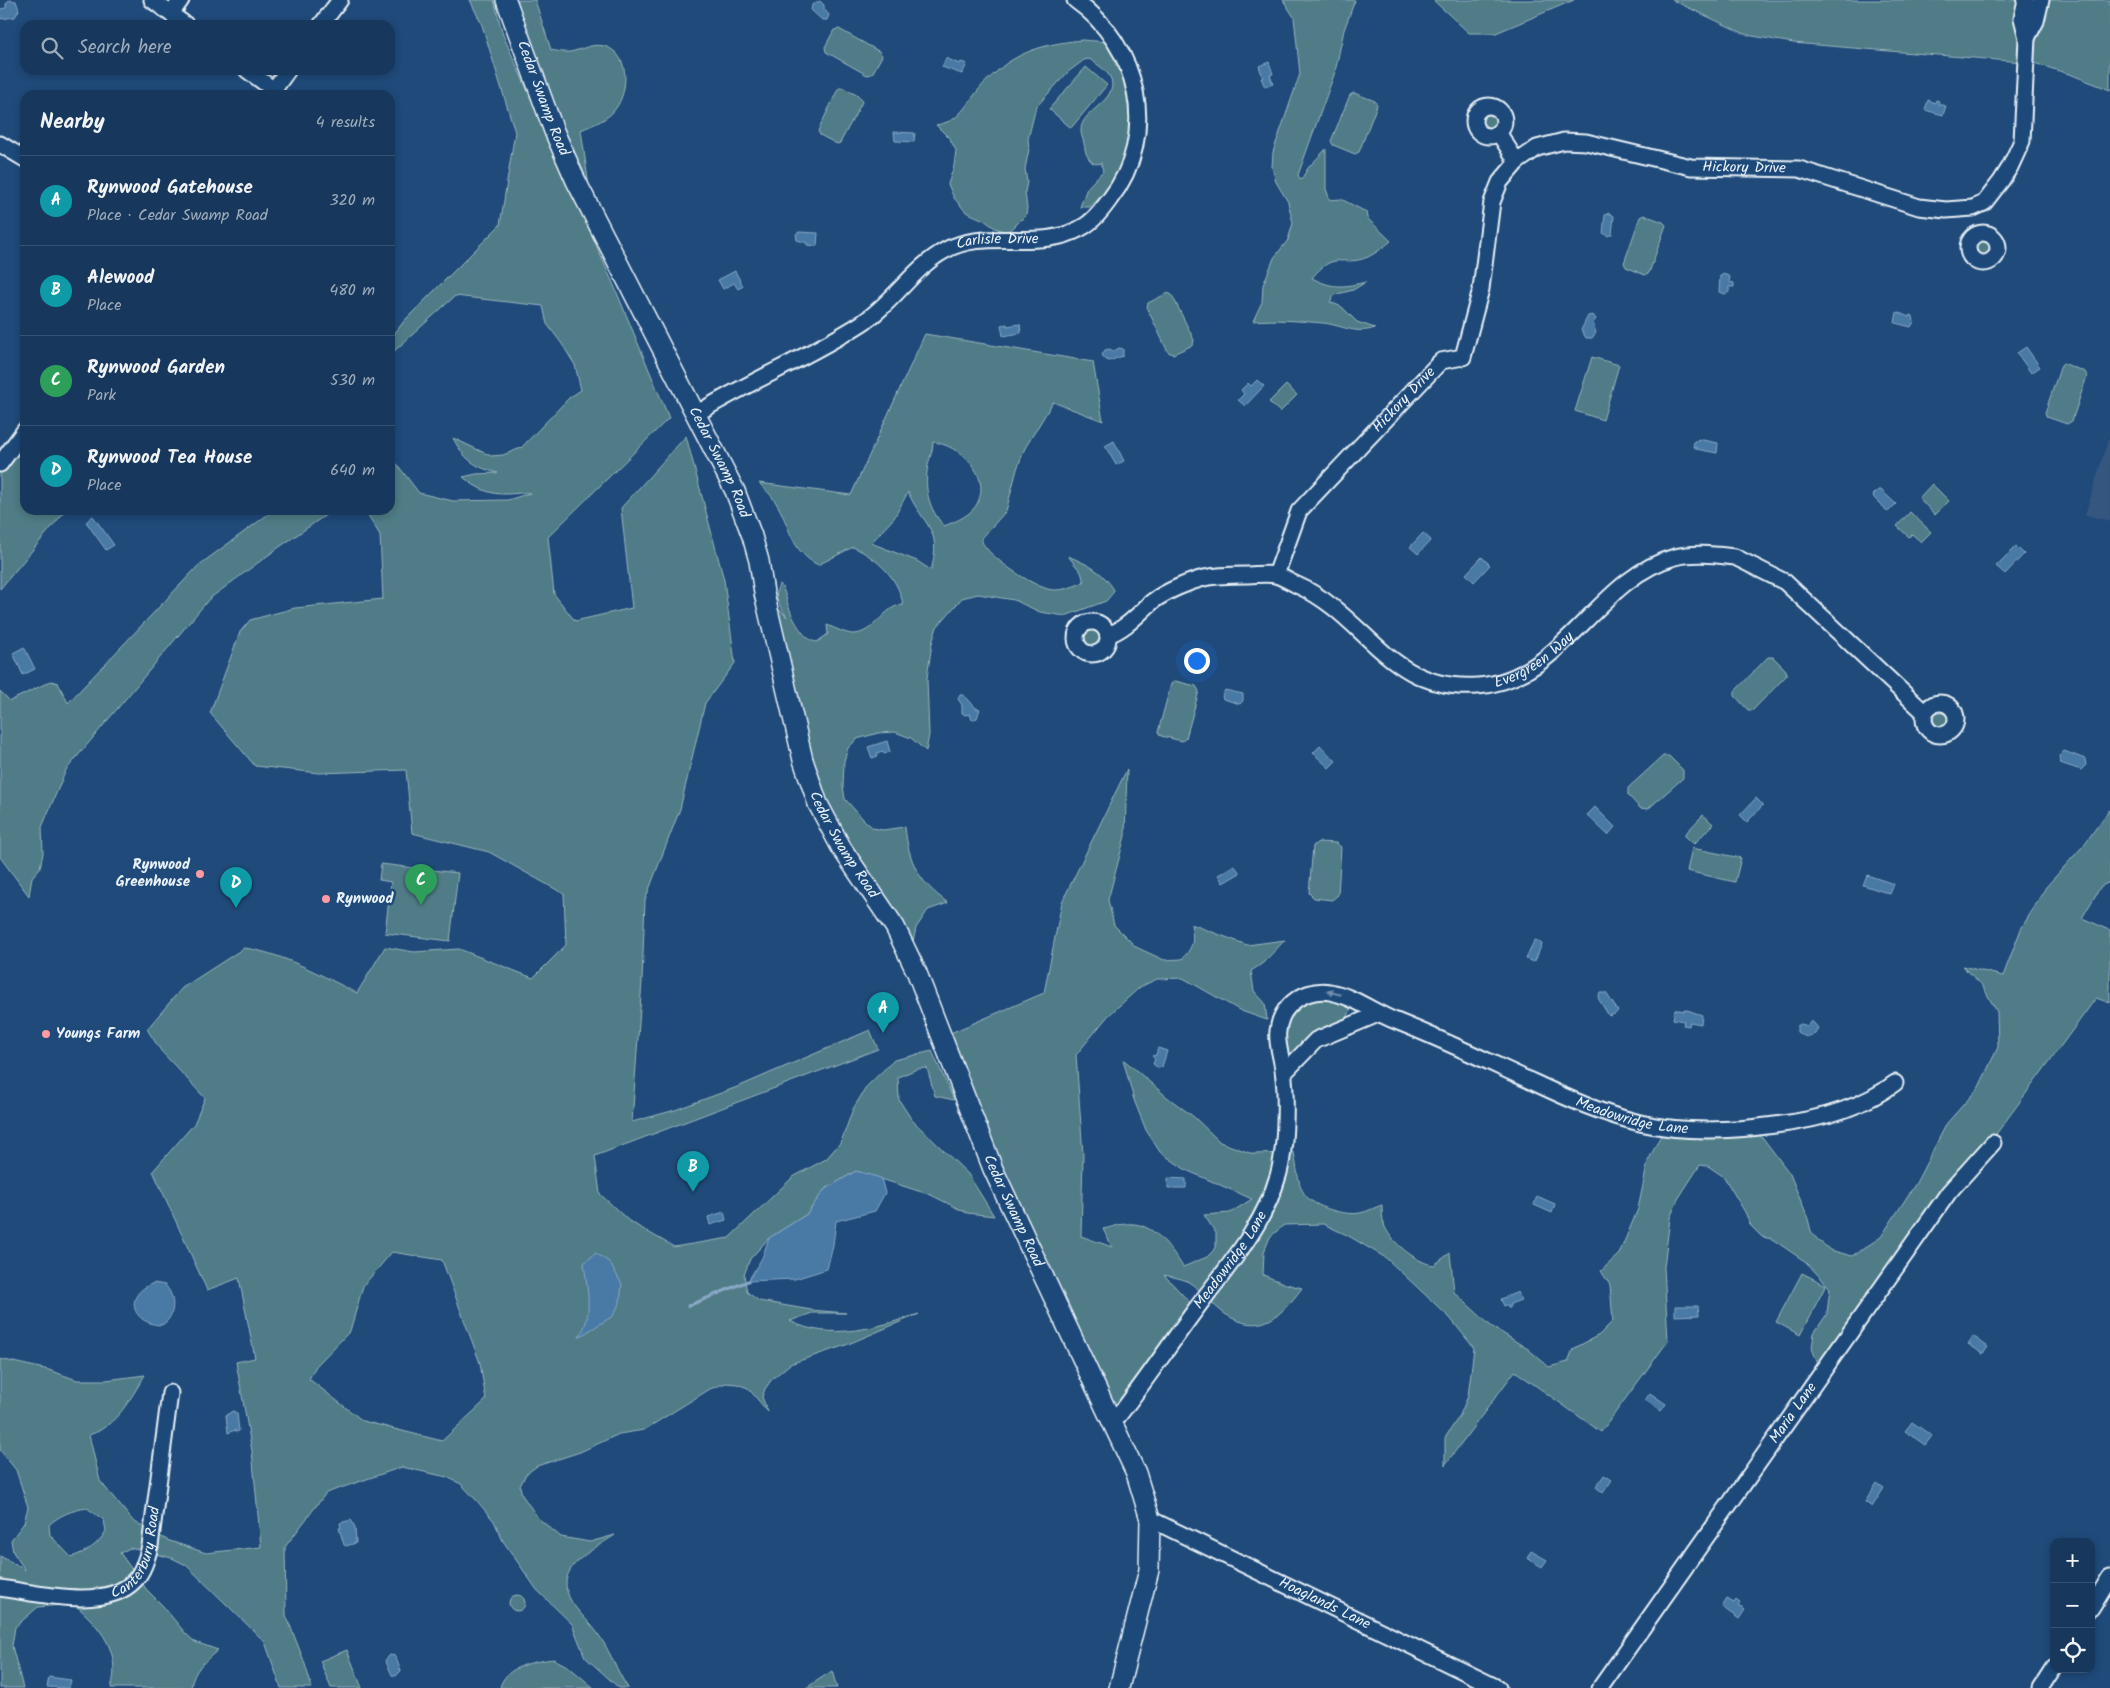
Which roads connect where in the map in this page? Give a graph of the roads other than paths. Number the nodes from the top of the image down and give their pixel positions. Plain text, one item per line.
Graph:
1 (152, 0) edge
2 (181, 0) edge
3 (340, 0) edge
4 (506, 0) edge
5 (1075, 0) edge
6 (2026, 0) edge
7 (2041, 0) edge
8 (171, 14) junction
9 (179, 20) edge
10 (325, 20) edge
11 (2027, 38) junction
12 (253, 75) edge
13 (284, 75) edge
14 (270, 90) edge
15 (273, 90) edge
16 (1498, 132) dead end
17 (0, 144) edge
18 (20, 156) edge
19 (1517, 162) junction
20 (1973, 208) junction
21 (1979, 233) dead end
22 (696, 414) junction
23 (20, 437) edge
24 (0, 464) edge
25 (1276, 575) junction
26 (1108, 635) dead end
27 (1925, 713) dead end
28 (1378, 1014) junction
29 (1284, 1072) junction
30 (1895, 1083) dead end
31 (1993, 1143) dead end
32 (170, 1393) dead end
33 (1113, 1423) junction
34 (1150, 1519) junction
35 (2110, 1577) edge
36 (0, 1588) edge
37 (2095, 1601) edge
38 (2051, 1673) edge
39 (1119, 1688) edge
40 (1498, 1688) edge
41 (1600, 1688) edge
42 (2041, 1688) edge

1 - 8 street
2 - 8 street
3 - 10 street
4 - 22 main road, Cedar Swamp Road
5 - 22 street, Carlisle Drive
6 - 11 street
7 - 11 street
8 - 9 street
11 - 20 street
12 - 14 street
13 - 15 street
16 - 19 street
17 - 18 street
19 - 20 street, Hickory Drive
19 - 25 street, Hickory Drive
20 - 21 street
22 - 33 main road, Cedar Swamp Road
23 - 24 street
25 - 26 street, Evergreen Way
25 - 27 street, Evergreen Way
28 - 29 street
28 -> 29 street, Meadowridge Lane
28 - 30 street, Meadowridge Lane
29 - 33 street, Meadowridge Lane
31 - 41 street, Maria Lane
32 - 36 street, Canterbury Road
33 - 34 main road, Cedar Swamp Road
34 - 39 main road, Cedar Swamp Road
34 - 40 street, Hoaglands Lane
35 - 37 street
38 - 42 street

